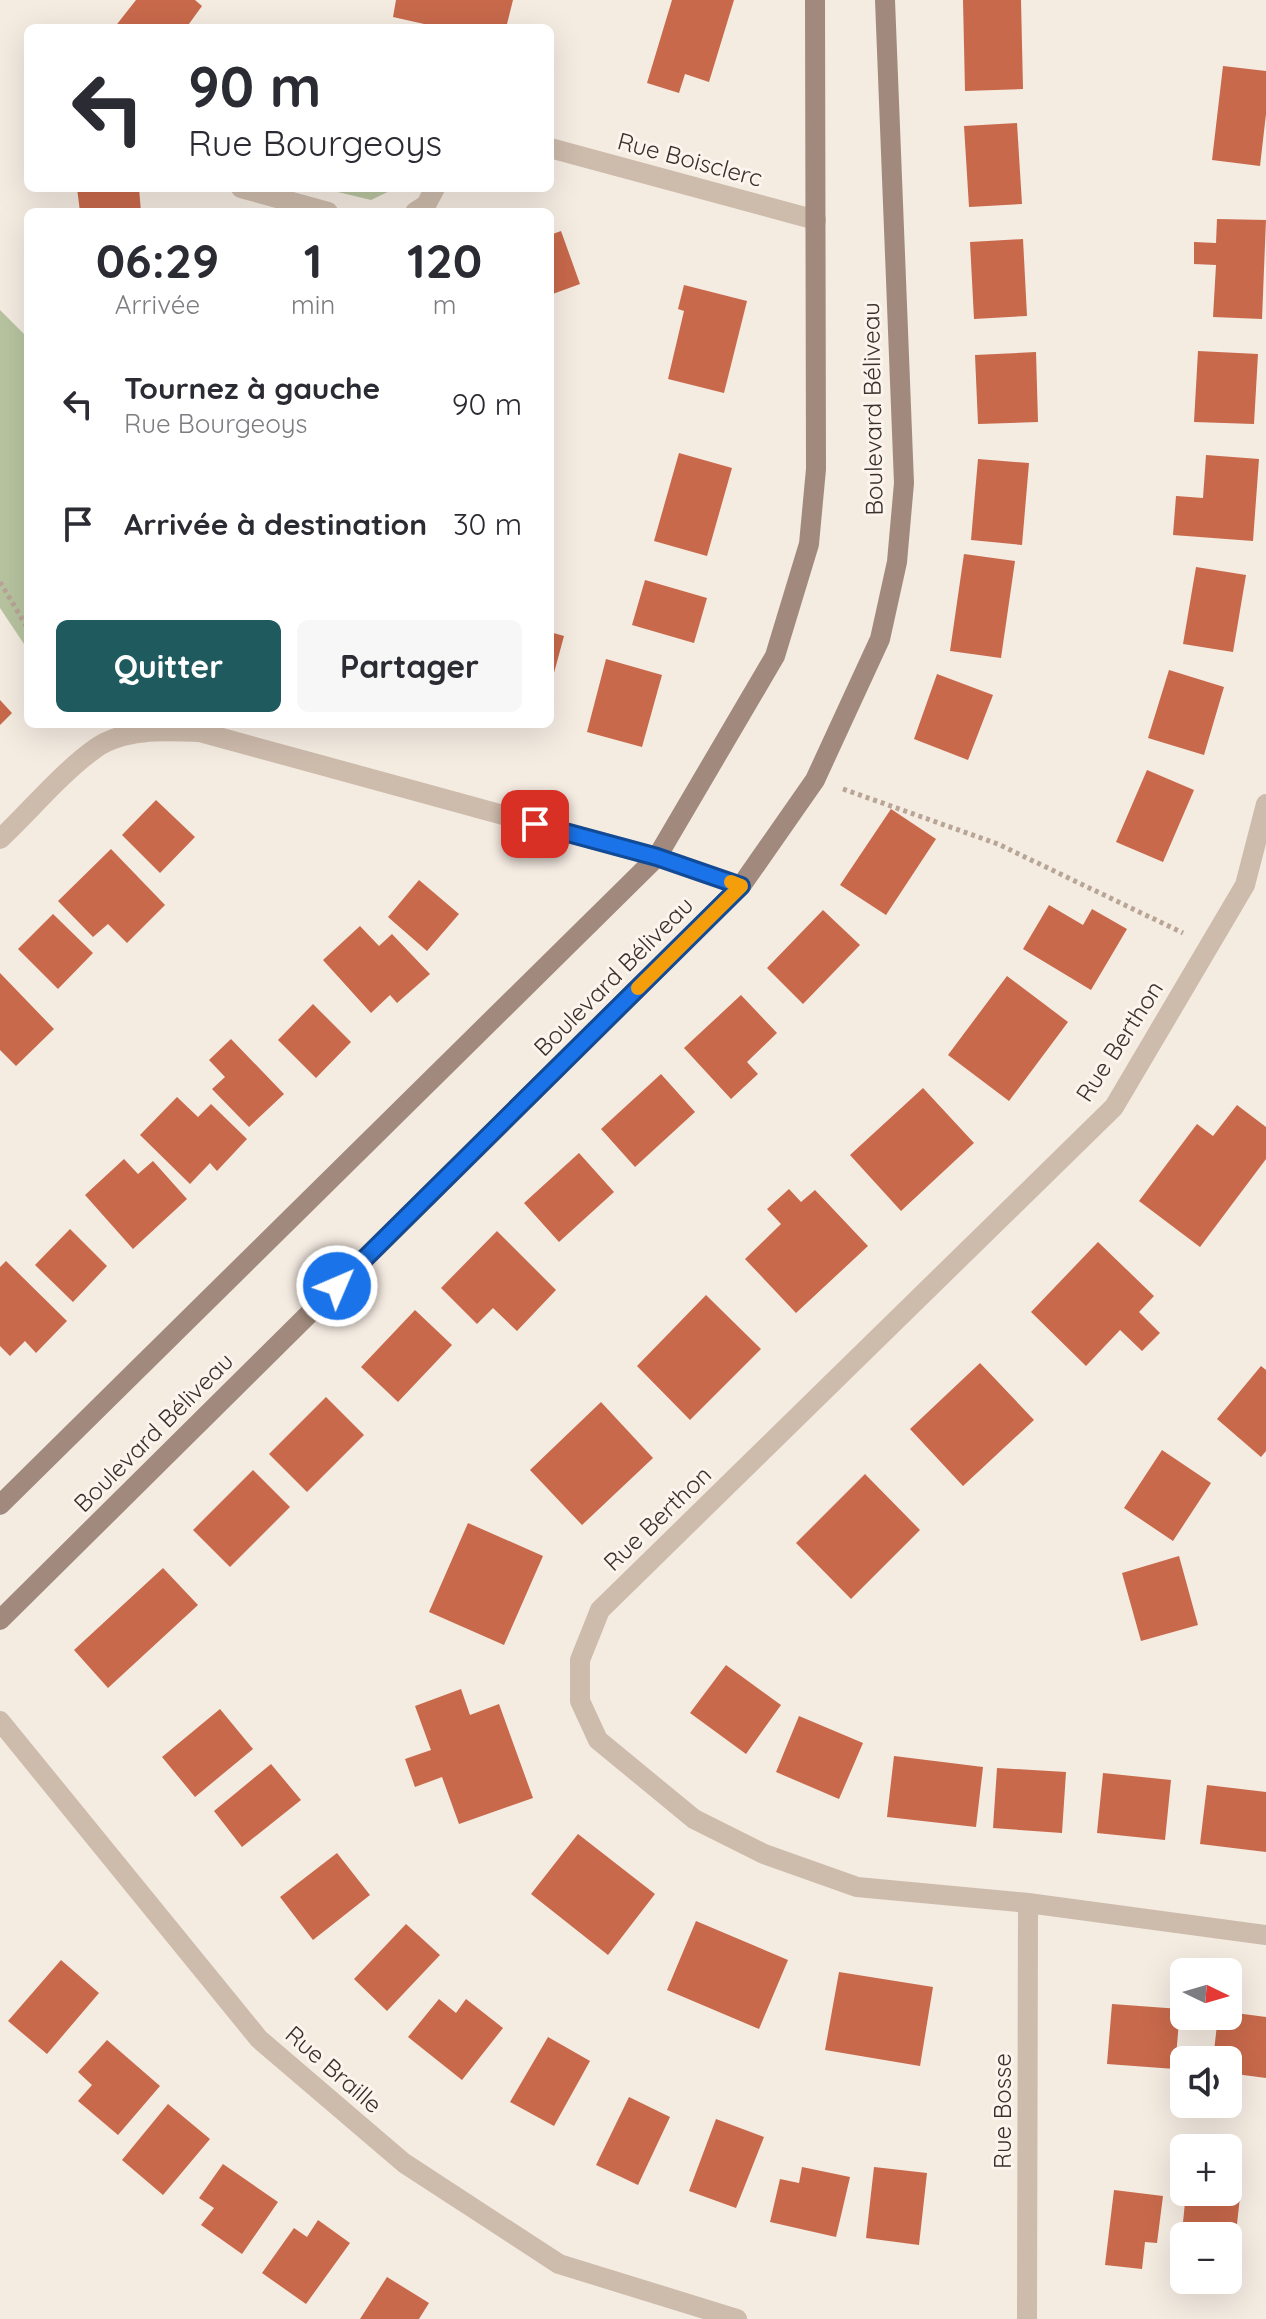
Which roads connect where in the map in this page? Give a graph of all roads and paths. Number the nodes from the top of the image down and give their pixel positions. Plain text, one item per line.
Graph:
1 (815, 0) edge
2 (885, 0) edge
3 (554, 149) edge
4 (256, 192) edge
5 (433, 192) edge
6 (314, 208) edge
7 (421, 208) edge
8 (816, 220) junction
9 (0, 582) edge
10 (24, 622) edge
11 (815, 780) junction
12 (1266, 804) edge
13 (0, 839) edge
14 (657, 857) junction
15 (1245, 885) junction
16 (1266, 885) edge
17 (741, 886) junction
18 (1209, 945) junction
19 (0, 1505) edge
20 (0, 1620) edge
21 (0, 1721) edge
22 (1028, 1903) junction
23 (1266, 1935) edge
24 (737, 2319) edge
25 (1027, 2319) edge

1 - 8 street
2 - 11 street, Boulevard Béliveau
3 - 8 street, Rue Boisclerc
4 - 6 street
5 - 7 street
8 - 14 street
9 - 10 path
11 - 17 street, Boulevard Béliveau
11 - 18 path
12 - 15 street, Rue Berthon
13 - 14 street
14 - 17 street
14 - 19 street
15 - 16 street
15 - 18 street, Rue Berthon
17 - 20 street, Boulevard Béliveau
18 - 22 street, Rue Berthon
21 - 24 street, Rue Braille
22 - 23 street, Rue Berthon
22 - 25 street, Rue Bosse

